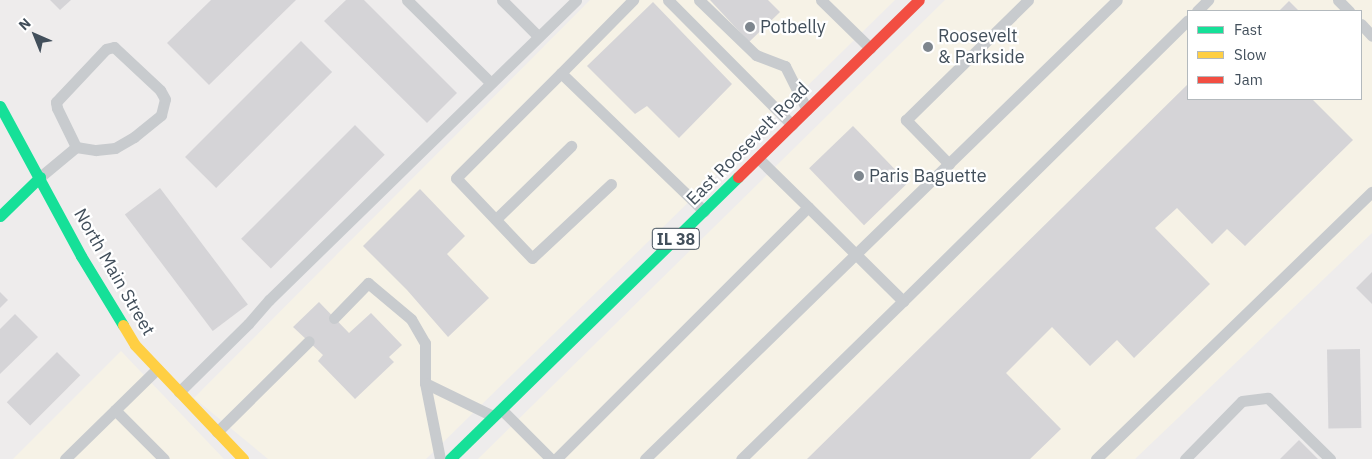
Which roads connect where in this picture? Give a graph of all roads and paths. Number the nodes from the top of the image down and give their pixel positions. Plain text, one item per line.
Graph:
1 (407, 0) edge
2 (502, 0) edge
3 (576, 0) edge
4 (633, 0) edge
5 (668, 0) edge
6 (699, 0) edge
7 (919, 0) edge
8 (1028, 0) edge
9 (1117, 0) edge
10 (1208, 0) edge
11 (1338, 0) edge
12 (824, 1) edge
13 (1198, 10) edge
14 (1348, 10) edge
15 (1187, 21) edge
16 (1362, 25) edge
17 (538, 36) junction
18 (1372, 36) edge
19 (870, 48) junction
20 (561, 73) junction
21 (491, 83) junction
22 (0, 106) edge
23 (807, 110) junction
24 (792, 125) junction
25 (571, 146) dead end
26 (76, 147) junction
27 (758, 158) junction
28 (950, 164) junction
29 (40, 177) junction
30 (610, 184) dead end
31 (1372, 192) edge
32 (808, 207) junction
33 (704, 211) junction
34 (0, 216) edge
35 (496, 219) junction
36 (856, 255) junction
37 (903, 301) junction
38 (334, 318) dead end
39 (309, 342) dead end
40 (157, 369) junction
41 (425, 383) junction
42 (179, 392) junction
43 (115, 410) junction
44 (498, 413) junction
45 (217, 432) junction
46 (162, 458) edge
47 (65, 459) edge
48 (243, 459) edge
49 (440, 459) edge
50 (450, 459) edge
51 (551, 459) edge
52 (556, 459) edge
53 (645, 459) edge
54 (741, 459) edge
55 (1096, 459) edge
56 (1185, 459) edge
57 (1330, 459) edge

1 - 21 lane
2 - 17 lane
3 - 17 lane
4 - 20 lane
5 - 24 lane
6 - 23 lane
7 - 19 main road, East Roosevelt Road / IL 38
8 - 28 lane
9 - 28 lane
10 - 13 lane
11 - 14 lane
12 - 19 lane
15 - 37 lane
16 - 18 lane
17 - 21 lane
19 - 23 main road, East Roosevelt Road / IL 38
20 - 33 lane
20 - 35 lane
21 - 42 lane
22 - 29 main road, North Main Street
23 - 24 main road, East Roosevelt Road / IL 38
24 - 27 main road, East Roosevelt Road / IL 38
25 - 35 lane
26 - 26 lane
26 - 29 lane
27 - 32 lane
27 - 33 main road, East Roosevelt Road / IL 38
28 - 36 lane
29 - 34 main road
29 - 40 main road, North Main Street
30 - 35 lane
31 - 55 lane
32 - 36 lane
32 - 52 lane
33 - 44 main road, East Roosevelt Road / IL 38
36 - 37 lane
36 - 53 lane
37 - 54 lane
38 - 41 lane
39 - 45 lane
40 - 42 main road, North Main Street
40 - 43 lane
41 - 44 lane
41 - 49 lane
42 - 45 main road, North Main Street
43 - 46 lane
43 - 47 lane
44 - 50 main road, East Roosevelt Road / IL 38
44 - 51 lane
45 - 48 main road, North Main Street
56 - 57 lane

